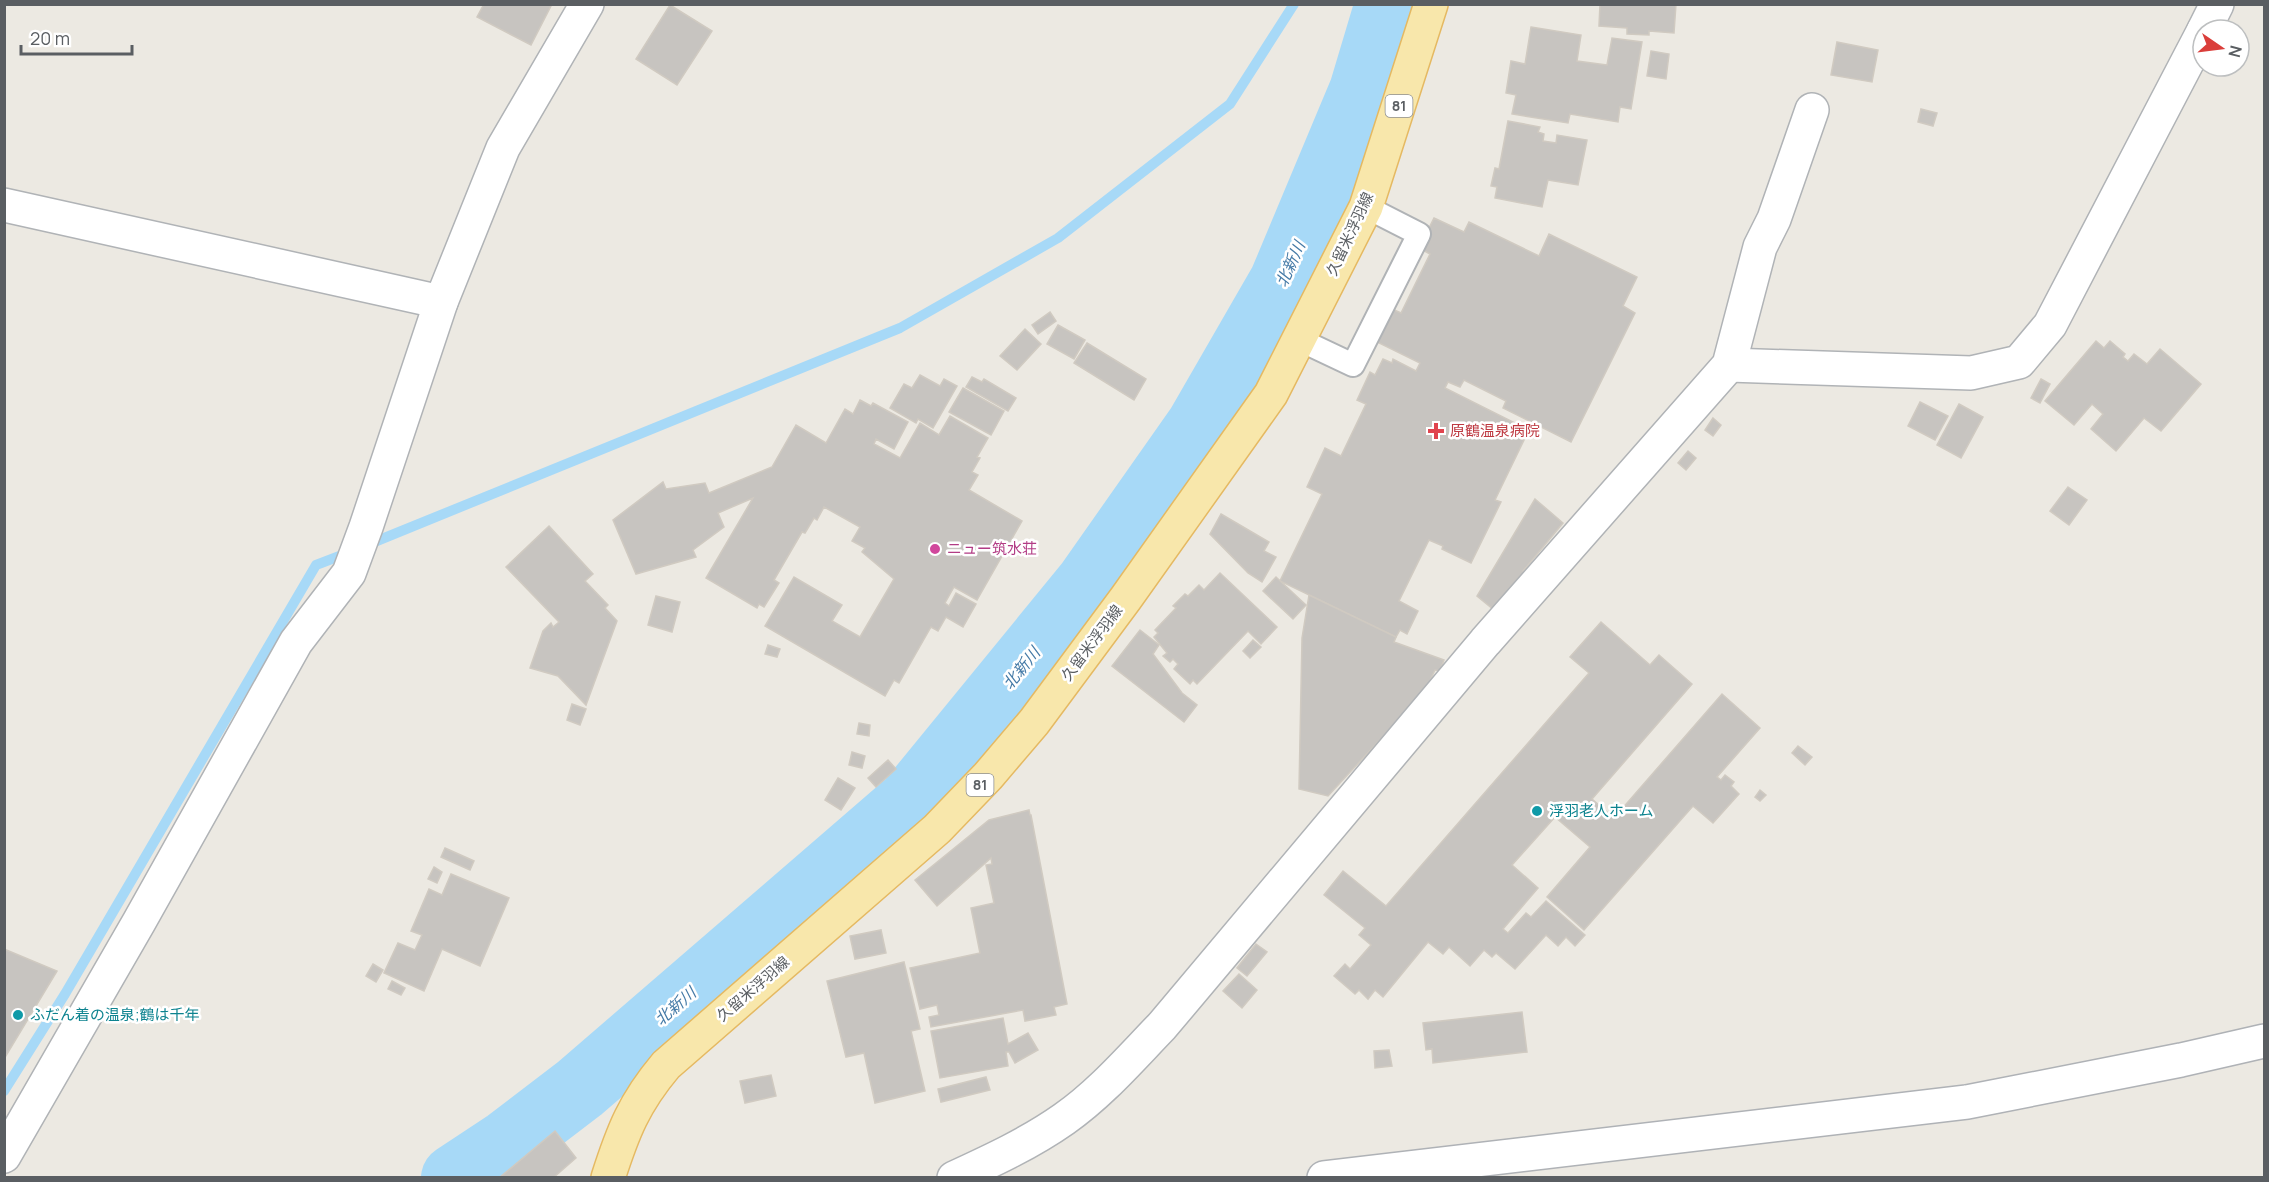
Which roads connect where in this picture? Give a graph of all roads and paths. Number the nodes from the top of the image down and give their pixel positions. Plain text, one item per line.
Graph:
1 (587, 4) edge
2 (1431, 4) edge
3 (2217, 4) edge
4 (2210, 18) edge
5 (2191, 56) edge
6 (1812, 110) dead end
7 (4, 205) edge
8 (1366, 207) junction
9 (441, 302) junction
10 (1298, 339) junction
11 (1729, 364) junction
12 (2265, 1041) edge
13 (4, 1156) edge
14 (608, 1178) edge
15 (954, 1178) edge
16 (1324, 1178) edge

1 - 9 street
2 - 8 main road, 久留米浮羽線 / 81
3 - 4 street
5 - 11 street
6 - 11 street
7 - 9 street
8 - 10 main road, 久留米浮羽線 / 81
8 - 10 lane
9 - 13 street
10 - 14 main road, 久留米浮羽線 / 81
11 - 15 street
12 - 16 street

